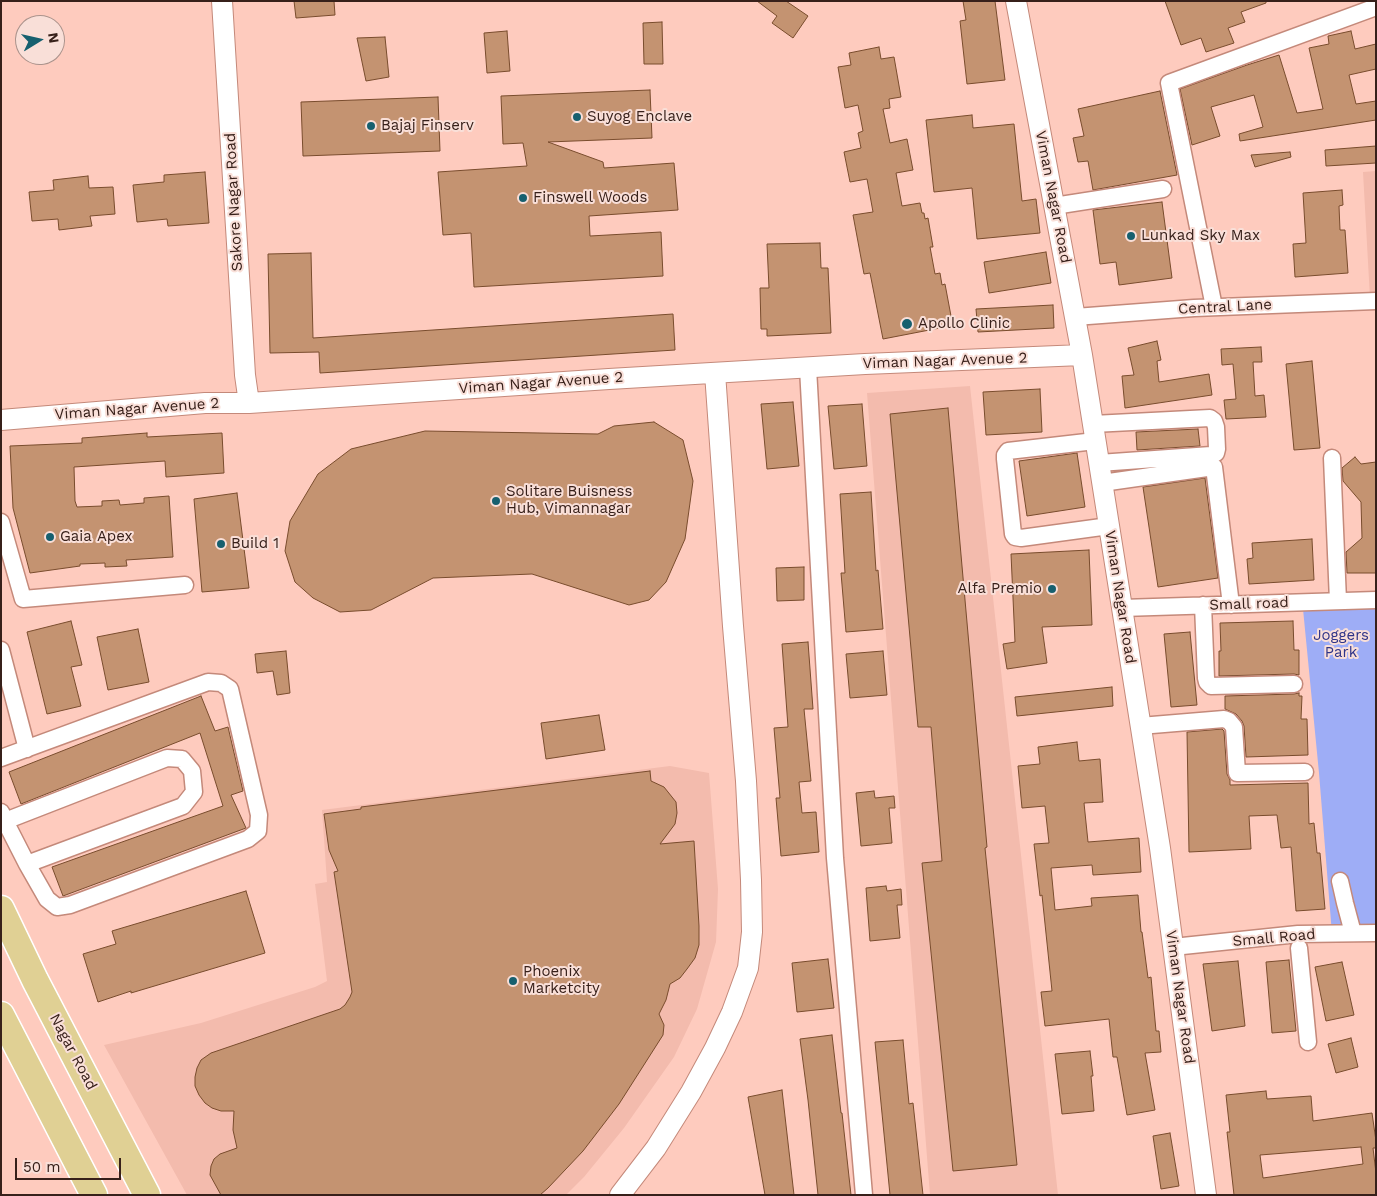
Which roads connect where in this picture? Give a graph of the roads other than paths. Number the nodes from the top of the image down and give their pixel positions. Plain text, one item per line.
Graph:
1 (222, 1) edge
2 (1016, 1) edge
3 (1376, 7) edge
4 (1163, 189) dead end
5 (1054, 206) junction
6 (1376, 301) edge
7 (1214, 307) junction
8 (1075, 317) junction
9 (1082, 355) junction
10 (808, 368) junction
11 (715, 373) junction
12 (249, 403) junction
13 (1, 420) edge
14 (1094, 433) junction
15 (1332, 458) dead end
16 (1099, 462) junction
17 (1102, 483) junction
18 (1, 522) edge
19 (1109, 526) junction
20 (185, 584) dead end
21 (1376, 600) edge
22 (1338, 601) junction
23 (1231, 604) junction
24 (1203, 605) junction
25 (1122, 608) junction
26 (1, 650) edge
27 (1294, 684) dead end
28 (1140, 726) junction
29 (26, 749) junction
30 (1, 758) edge
31 (1305, 772) dead end
32 (3, 817) edge
33 (27, 864) junction
34 (1340, 881) dead end
35 (1, 909) edge
36 (1353, 933) junction
37 (1376, 933) edge
38 (1173, 947) junction
39 (1299, 948) dead end
40 (1, 1015) edge
41 (1308, 1042) dead end
42 (94, 1195) edge
43 (147, 1195) edge
44 (620, 1195) edge
45 (864, 1195) edge
46 (1206, 1195) edge

1 - 12 street, Sakore Nagar Road
2 - 5 street, Viman Nagar Road
3 - 7 street
4 - 5 street
5 - 8 street, Viman Nagar Road
6 - 7 street, Central Lane
7 - 8 street, Central Lane
8 - 9 street, Viman Nagar Road
9 - 10 street, Viman Nagar Avenue 2
9 - 14 street, Viman Nagar Road
10 - 11 street, Viman Nagar Avenue 2
10 - 45 street
11 - 12 street, Viman Nagar Avenue 2
11 - 44 street
12 - 13 street, Viman Nagar Avenue 2
14 - 16 street, Viman Nagar Road
14 - 16 street
14 - 19 street
15 - 22 street
16 - 17 street, Viman Nagar Road
17 - 19 street, Viman Nagar Road
17 - 23 street
18 - 20 street
19 - 25 street, Viman Nagar Road
21 - 22 street, Small road
22 - 23 street, Small road
23 - 24 street, Small road
24 - 25 street, Small road
24 - 27 street
25 - 28 street, Viman Nagar Road
26 - 29 street
28 - 31 street
28 - 38 street, Viman Nagar Road
29 - 30 street
29 - 33 street
32 - 33 street
32 - 33 street
34 - 36 street
35 - 43 highway, Nagar Road
36 - 37 street, Small Road
36 - 38 street, Small Road
38 - 46 street, Viman Nagar Road
39 - 41 street
40 - 42 highway

